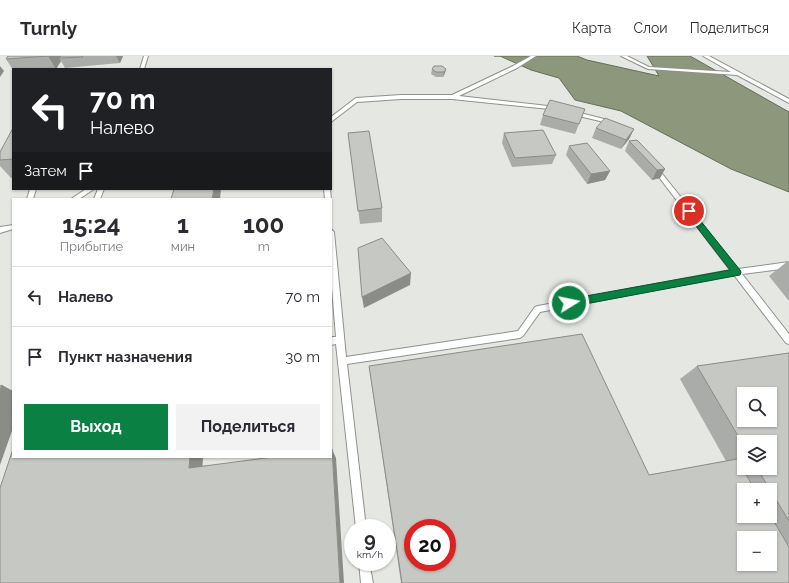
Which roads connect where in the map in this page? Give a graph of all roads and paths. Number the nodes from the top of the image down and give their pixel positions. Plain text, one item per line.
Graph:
1 (146, 56) edge
2 (534, 56) edge
3 (623, 56) edge
4 (704, 56) edge
5 (142, 68) edge
6 (737, 74) junction
7 (452, 97) junction
8 (789, 101) edge
9 (332, 119) edge
10 (616, 129) edge
11 (650, 161) edge
12 (89, 190) edge
13 (76, 198) edge
14 (12, 227) edge
15 (0, 231) edge
16 (12, 231) edge
17 (332, 254) edge
18 (789, 265) edge
19 (737, 272) junction
20 (789, 340) edge
21 (336, 341) edge
22 (342, 361) junction
23 (360, 519) edge
24 (365, 571) edge
25 (367, 583) edge

1 - 5 lane
2 - 7 lane
3 - 6 lane
4 - 6 lane
6 - 8 lane
7 - 9 lane
7 - 10 lane
11 - 19 lane
12 - 13 lane
14 - 15 lane
15 - 16 lane
17 - 21 lane
18 - 19 lane
19 - 20 lane
19 - 22 lane
21 - 22 lane
22 - 23 lane
24 - 25 lane

